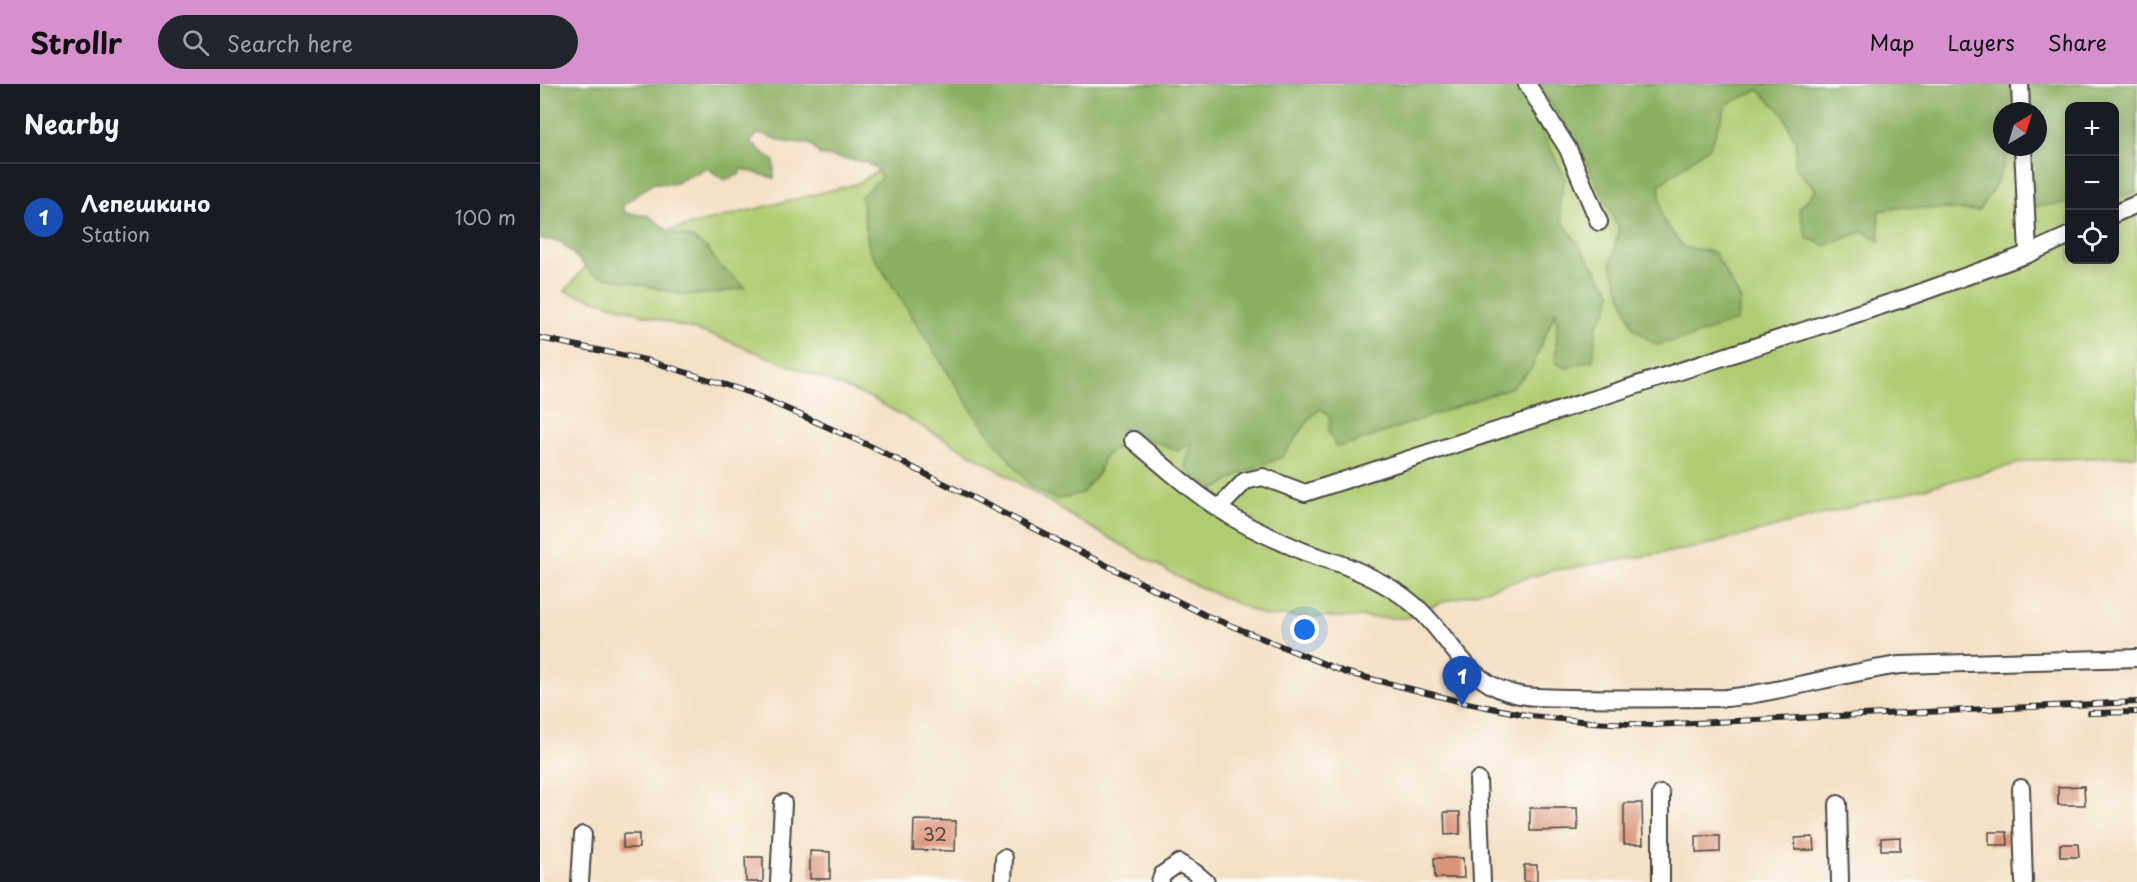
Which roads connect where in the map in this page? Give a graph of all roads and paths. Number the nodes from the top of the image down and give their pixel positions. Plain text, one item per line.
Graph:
1 (1527, 84) edge
2 (2020, 84) edge
3 (2021, 102) edge
4 (2023, 156) edge
5 (2137, 204) edge
6 (2119, 212) edge
7 (1599, 222) dead end
8 (2065, 237) edge
9 (2028, 254) junction
10 (1132, 440) dead end
11 (1219, 508) junction
12 (2137, 658) edge
13 (1478, 780) dead end
14 (2021, 788) dead end
15 (1661, 794) dead end
16 (783, 803) dead end
17 (1838, 804) dead end
18 (583, 835) dead end
19 (1004, 858) dead end
20 (580, 882) edge
21 (779, 882) edge
22 (1003, 882) edge
23 (1160, 882) edge
24 (1206, 882) edge
25 (1482, 882) edge
26 (1661, 882) edge
27 (1840, 882) edge
28 (2024, 882) edge

1 - 7 street
2 - 3 street
4 - 9 street
5 - 6 street
8 - 9 street
9 - 11 street
10 - 11 street
11 - 12 street
13 - 25 street
14 - 28 street
15 - 26 street
16 - 21 street
17 - 27 street
18 - 20 street
19 - 22 street
23 - 24 street

